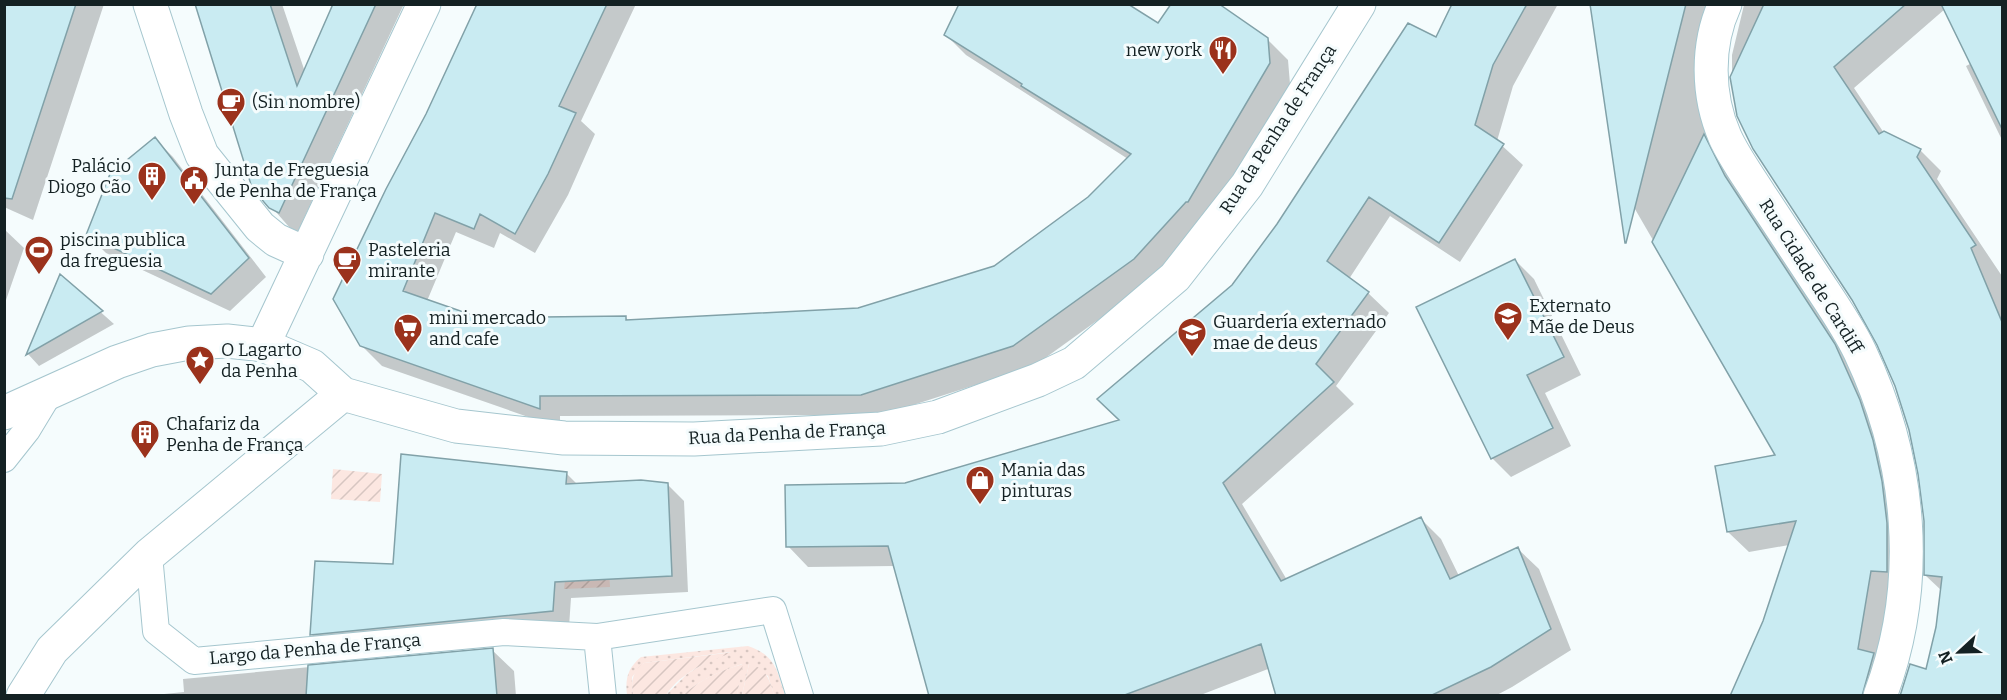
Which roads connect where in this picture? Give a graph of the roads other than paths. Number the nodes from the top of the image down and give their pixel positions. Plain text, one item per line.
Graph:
1 (150, 4) edge
2 (424, 4) edge
3 (1359, 4) edge
4 (1725, 4) edge
5 (307, 254) junction
6 (263, 345) junction
7 (50, 392) junction
8 (343, 394) junction
9 (4, 413) edge
10 (4, 459) edge
11 (149, 555) junction
12 (597, 637) junction
13 (23, 696) edge
14 (603, 696) edge
15 (800, 696) edge
16 (1880, 696) edge

1 - 5 street
2 - 5 street
3 - 8 street, Rua da Penha de França
4 - 16 street, Rua Cidade de Cardiff
5 - 6 street
6 - 7 street, Rua da Penha de França
6 - 8 street, Rua da Penha de França
7 - 9 street, Rua da Penha de França
7 - 10 lane
8 - 11 street
11 - 12 lane, Largo da Penha de França
11 - 13 street
12 - 14 lane
12 - 15 lane, Largo da Penha de França

